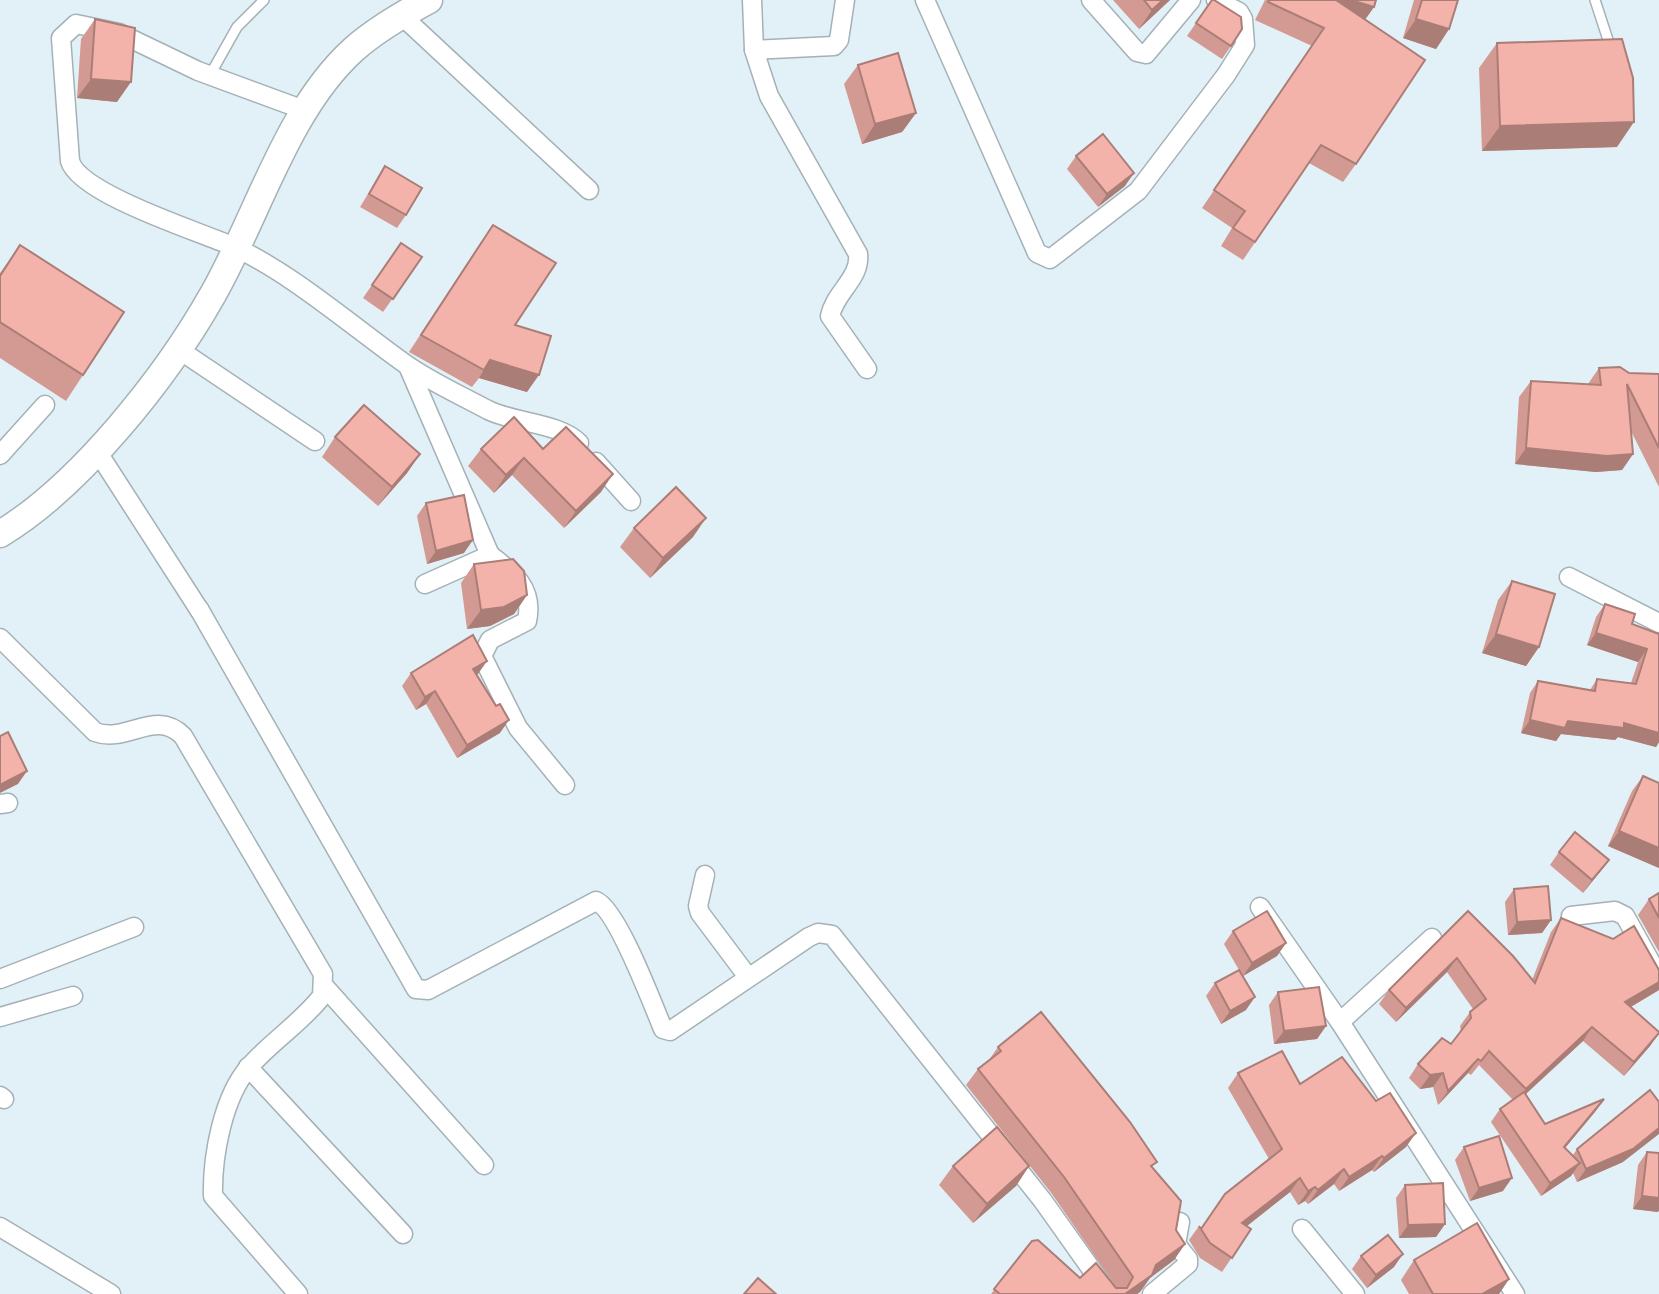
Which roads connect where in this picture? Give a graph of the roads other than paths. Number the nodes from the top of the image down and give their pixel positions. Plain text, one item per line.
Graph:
1 (264, 0) edge
2 (429, 0) edge
3 (752, 0) edge
4 (845, 0) edge
5 (925, 0) edge
6 (1091, 0) edge
7 (1191, 0) edge
8 (1216, 0) edge
9 (1595, 0) edge
10 (401, 15) junction
11 (754, 50) junction
12 (1614, 65) edge
13 (210, 75) junction
14 (304, 110) junction
15 (589, 190) dead end
16 (237, 248) junction
17 (178, 349) junction
18 (408, 366) junction
19 (867, 369) dead end
20 (45, 405) dead end
21 (315, 441) dead end
22 (97, 451) junction
23 (0, 455) edge
24 (631, 501) dead end
25 (0, 534) edge
26 (490, 555) junction
27 (1569, 577) dead end
28 (425, 584) dead end
29 (1659, 623) edge
30 (0, 638) edge
31 (565, 785) dead end
32 (705, 875) dead end
33 (1260, 907) dead end
34 (1571, 916) dead end
35 (134, 927) dead end
36 (1432, 938) dead end
37 (748, 977) junction
38 (1659, 977) edge
39 (0, 979) edge
40 (324, 986) junction
41 (73, 996) dead end
42 (0, 1017) edge
43 (1340, 1022) junction
44 (248, 1067) junction
45 (484, 1165) dead end
46 (1180, 1222) edge
47 (0, 1227) edge
48 (1302, 1229) dead end
49 (403, 1234) dead end
50 (111, 1294) edge
51 (298, 1294) edge
52 (1109, 1294) edge
53 (1152, 1294) edge
54 (1355, 1294) edge
55 (1515, 1294) edge

1 - 13 lane
2 - 10 street
3 - 11 street
4 - 11 street
5 - 8 street
6 - 7 street
9 - 12 lane
10 - 14 street
10 - 15 street
11 - 19 street
13 - 14 street
13 - 16 street
14 - 16 street
16 - 17 street
16 - 18 street
17 - 21 street
17 - 22 street
18 - 24 street
18 - 26 street
20 - 23 street
22 - 25 street
22 - 37 street
26 - 28 street
26 - 31 street
27 - 29 street
30 - 40 street
32 - 37 street
33 - 43 street
34 - 38 street
35 - 39 street
36 - 43 street
37 - 52 street
40 - 44 street
40 - 45 street
41 - 42 street
43 - 55 street
44 - 49 street
44 - 51 street
46 - 53 street
47 - 50 street
48 - 54 street

